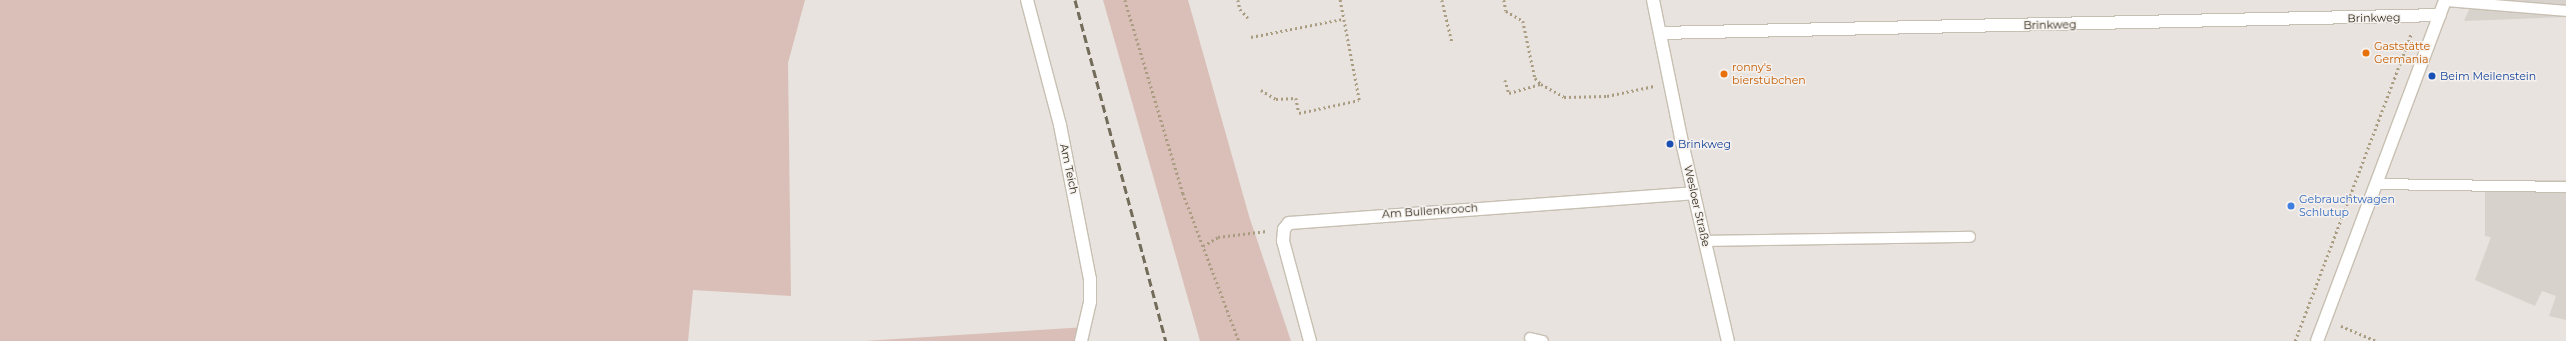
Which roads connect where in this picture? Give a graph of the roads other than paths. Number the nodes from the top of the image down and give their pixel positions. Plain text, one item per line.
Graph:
1 (1027, 0) edge
2 (1653, 0) edge
3 (2445, 0) edge
4 (2566, 12) edge
5 (2440, 15) junction
6 (1660, 32) junction
7 (2376, 184) junction
8 (2566, 187) edge
9 (1694, 193) junction
10 (1970, 237) dead end
11 (1705, 241) junction
12 (1530, 338) dead end
13 (1081, 341) edge
14 (1310, 341) edge
15 (1543, 341) edge
16 (1728, 341) edge
17 (2317, 341) edge

1 - 13 street, Am Teich
2 - 6 street, Wesloer Straße
3 - 4 lane
3 - 5 street
5 - 6 street, Brinkweg
5 - 7 street
6 - 9 street, Wesloer Straße
7 - 8 lane
7 - 17 street
9 - 11 street, Wesloer Straße
9 - 14 street, Am Bullenkrooch
10 - 11 lane
11 - 16 street, Wesloer Straße
12 - 15 lane

